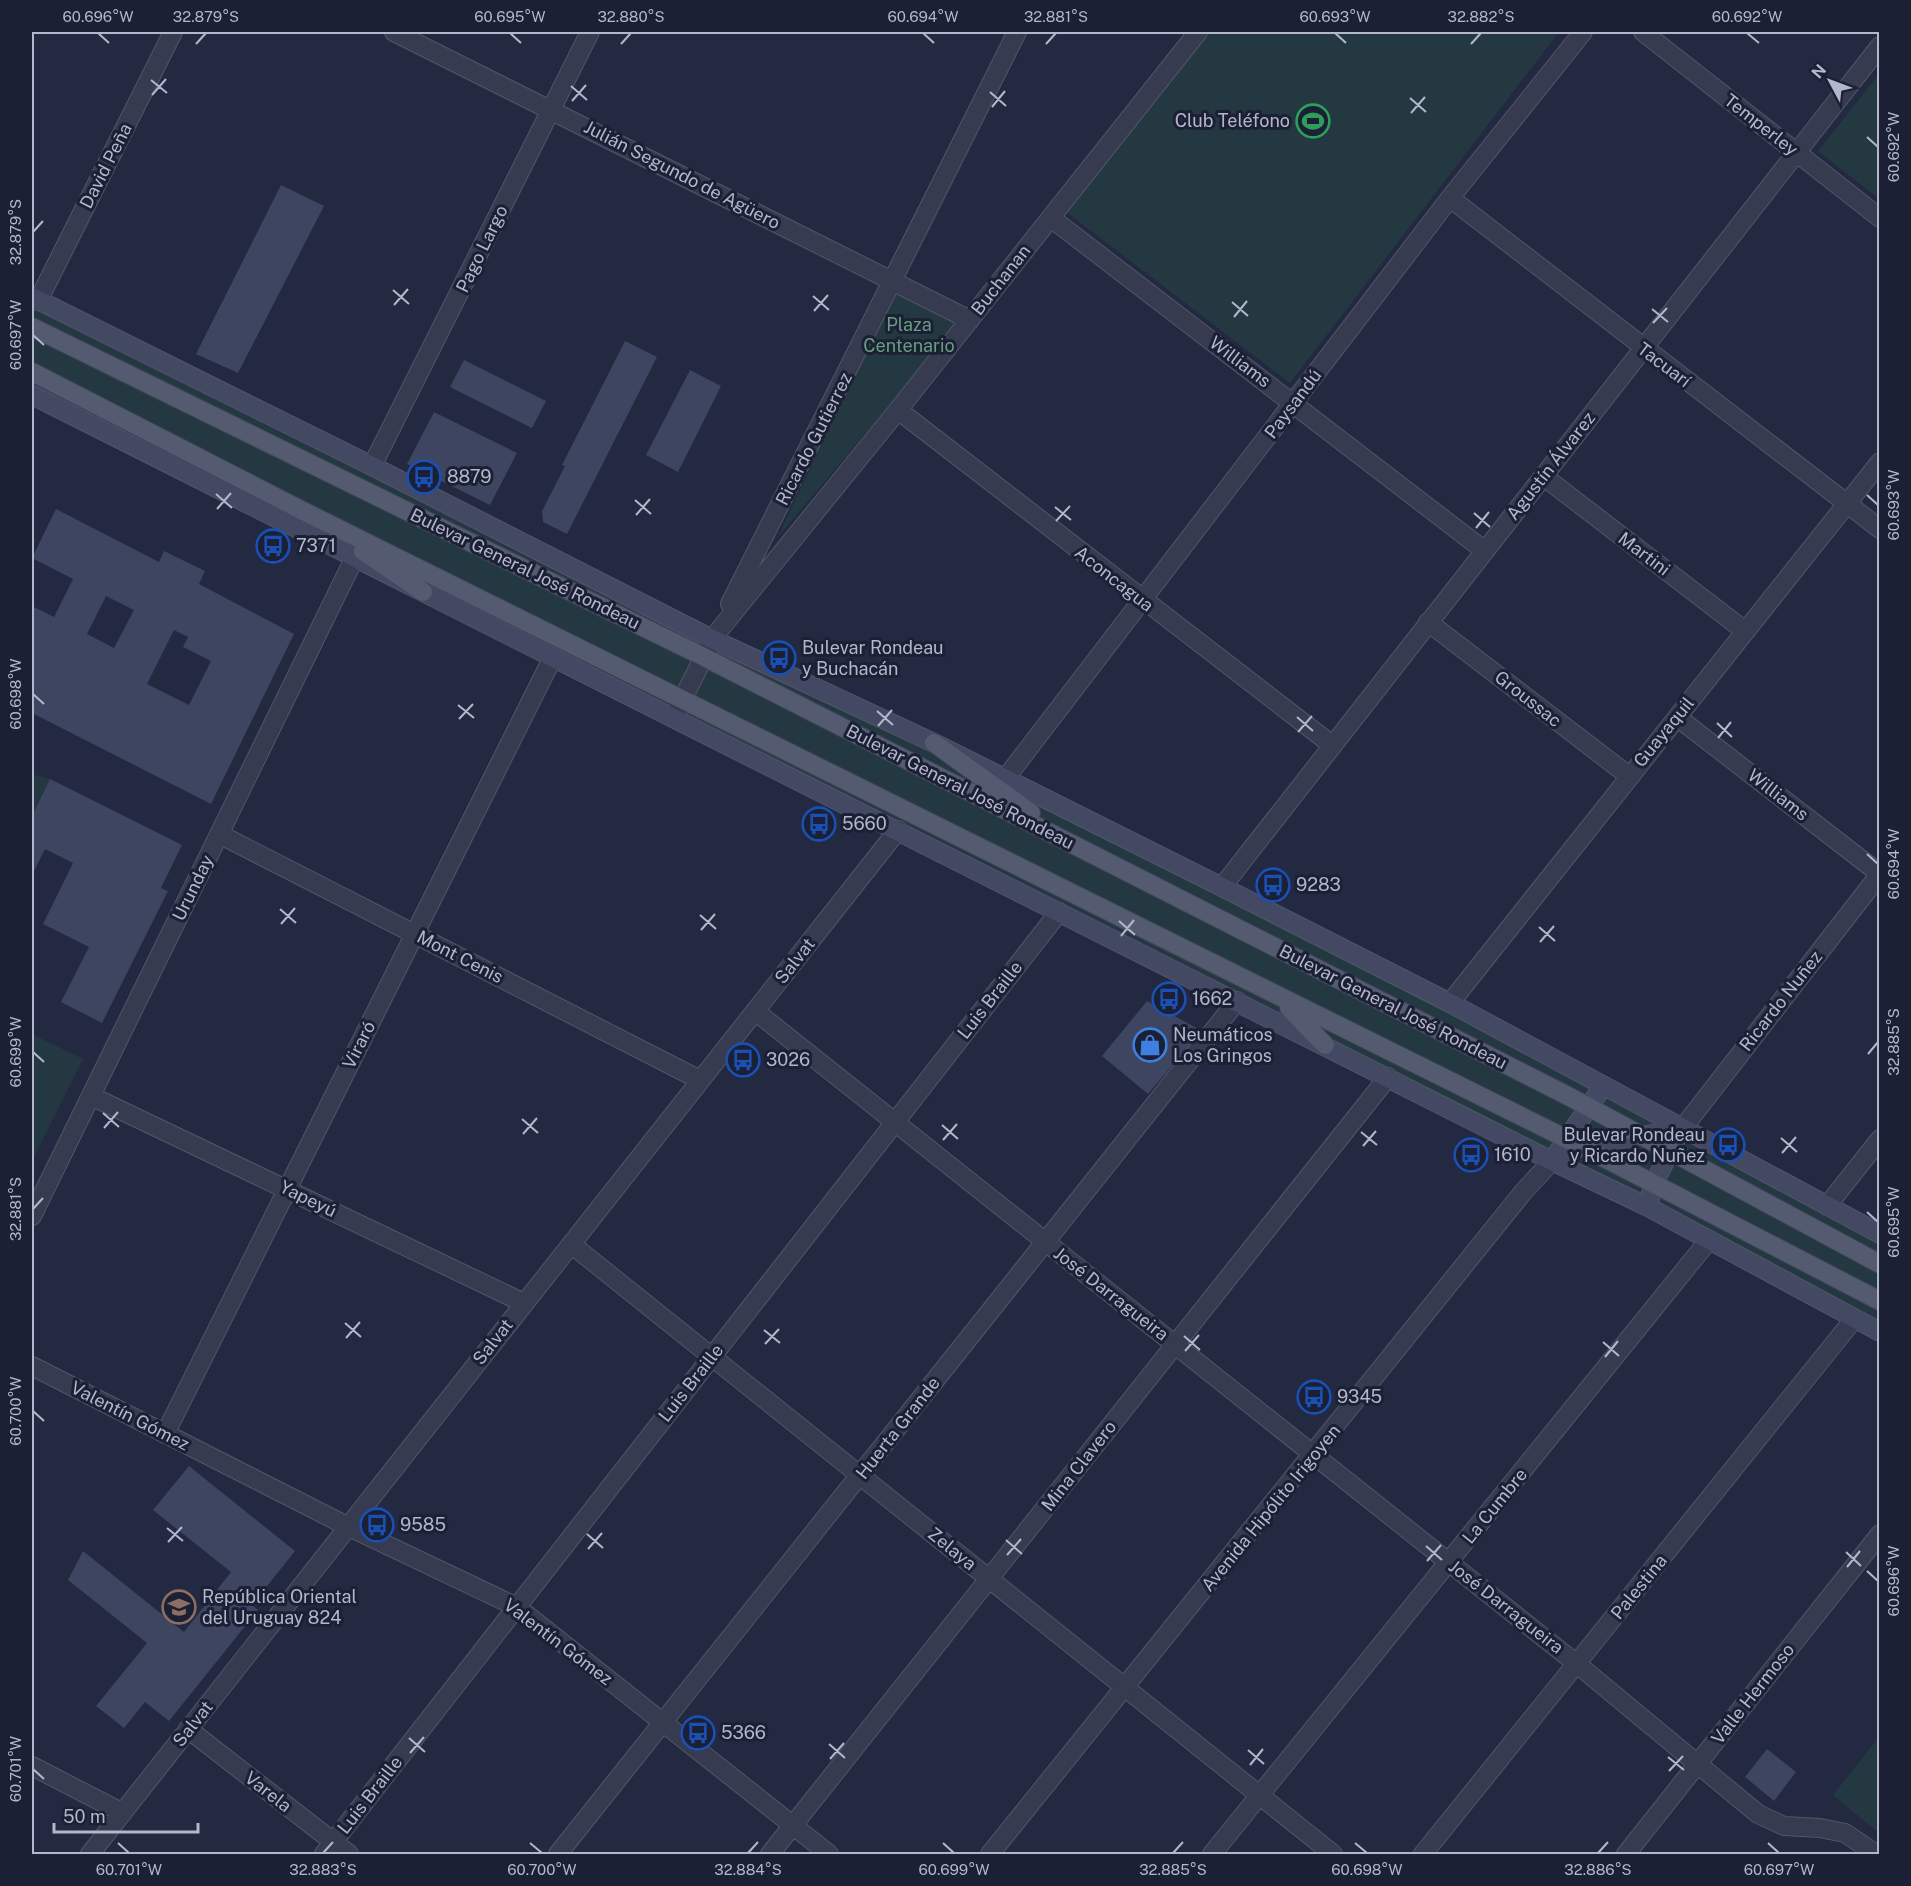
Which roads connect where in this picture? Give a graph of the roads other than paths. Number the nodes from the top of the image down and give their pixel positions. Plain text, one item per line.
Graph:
1 (173, 32) edge
2 (394, 32) edge
3 (590, 32) edge
4 (1017, 32) edge
5 (1198, 32) edge
6 (1583, 32) edge
7 (1643, 32) edge
8 (1880, 46) edge
9 (551, 110) junction
10 (1797, 152) junction
11 (1450, 198) junction
12 (1051, 218) junction
13 (1880, 218) edge
14 (894, 281) junction
15 (34, 304) edge
16 (970, 320) junction
17 (32, 327) edge
18 (1643, 349) junction
19 (96, 358) junction
20 (32, 372) edge
21 (32, 395) edge
22 (1293, 403) junction
23 (898, 410) junction
24 (1880, 462) edge
25 (372, 466) junction
26 (1543, 476) junction
27 (1846, 504) junction
28 (301, 510) junction
29 (1880, 530) edge
30 (1485, 550) junction
31 (354, 559) junction
32 (757, 569) junction
33 (423, 592) junction
34 (1142, 600) junction
35 (1428, 622) junction
36 (1745, 631) junction
37 (712, 639) junction
38 (553, 657) junction
39 (704, 657) junction
40 (682, 699) junction
41 (674, 716) junction
42 (1677, 717) junction
43 (934, 743) junction
44 (1332, 745) junction
45 (1629, 776) junction
46 (1005, 779) junction
47 (898, 830) junction
48 (219, 834) junction
49 (1079, 847) junction
50 (1880, 874) edge
51 (1222, 887) junction
52 (1059, 912) junction
53 (416, 934) junction
54 (1277, 996) junction
55 (1237, 1001) junction
56 (1450, 1003) junction
57 (755, 1011) junction
58 (1325, 1045) junction
59 (1388, 1077) junction
60 (700, 1080) junction
61 (1602, 1086) junction
62 (91, 1096) junction
63 (1588, 1107) junction
64 (895, 1122) junction
65 (1682, 1129) junction
66 (1636, 1135) junction
67 (1880, 1138) edge
68 (1574, 1142) junction
69 (1669, 1153) junction
70 (1552, 1161) junction
71 (1653, 1185) junction
72 (286, 1189) junction
73 (1827, 1206) junction
74 (1648, 1207) junction
75 (32, 1216) edge
76 (1880, 1234) edge
77 (1709, 1240) junction
78 (1046, 1242) junction
79 (571, 1244) junction
80 (1880, 1264) edge
81 (1880, 1301) edge
82 (524, 1303) junction
83 (1854, 1319) junction
84 (1880, 1332) edge
85 (1175, 1345) junction
86 (712, 1357) junction
87 (32, 1366) edge
88 (165, 1434) junction
89 (1313, 1456) junction
90 (860, 1476) junction
91 (347, 1526) junction
92 (1880, 1534) edge
93 (1449, 1562) junction
94 (989, 1579) junction
95 (517, 1607) junction
96 (1577, 1664) junction
97 (1125, 1688) junction
98 (663, 1722) junction
99 (188, 1729) junction
100 (32, 1766) edge
101 (1696, 1766) junction
102 (1260, 1796) junction
103 (123, 1813) junction
104 (793, 1825) junction
105 (328, 1848) edge
106 (90, 1854) edge
107 (349, 1854) edge
108 (558, 1854) edge
109 (770, 1854) edge
110 (829, 1854) edge
111 (990, 1854) edge
112 (1212, 1854) edge
113 (1333, 1854) edge
114 (1423, 1854) edge
115 (1626, 1854) edge
116 (1876, 1854) edge

1 - 15 street, David Peña
2 - 9 street, Julián Segundo de Agüero
3 - 9 street, Pago Largo
4 - 14 street, Ricardo Gutierrez
5 - 12 street, Buchanan
6 - 11 street, Paysandú
7 - 10 street, Temperley
8 - 10 street, Agustín Álvarez
9 - 14 street, Julián Segundo de Agüero
9 - 25 street, Pago Largo
10 - 13 street, Temperley
10 - 18 street, Agustín Álvarez
11 - 18 street, Tacuarí
11 - 22 street, Paysandú
12 - 16 street, Buchanan
12 - 22 street, Williams
14 - 16 street, Julián Segundo de Agüero
14 - 32 street, Ricardo Gutierrez
15 - 19 main road
15 - 25 main road, Bulevar General José Rondeau
16 - 23 street, Buchanan
17 - 19 main road, Bulevar General José Rondeau
18 - 26 street, Agustín Álvarez
18 - 27 street, Tacuarí
19 - 39 main road, Bulevar General José Rondeau
20 - 28 main road
21 - 31 main road
22 - 30 street, Williams
22 - 34 street, Paysandú
23 - 32 street, Buchanan
23 - 34 street, Aconcagua
24 - 27 street, Guayaquil
25 - 37 main road, Bulevar General José Rondeau
26 - 30 street, Agustín Álvarez
26 - 36 street, Martini
27 - 29 street, Tacuarí
27 - 36 street, Guayaquil
28 - 33 main road
28 - 40 main road
30 - 35 street, Agustín Álvarez
31 - 33 main road
31 - 48 street, Urunday
32 - 37 street, Ricardo Gutierrez
33 - 38 main road
34 - 44 street, Aconcagua
34 - 46 street, Paysandú
35 - 44 street, Agustín Álvarez
35 - 45 street, Groussac
36 - 42 street, Guayaquil
37 - 39 street, Ricardo Gutierrez
37 - 43 main road, Bulevar General José Rondeau
38 - 41 main road
38 - 53 street, Viraró
39 - 40 street, Ricardo Gutierrez
39 - 49 main road, Bulevar General José Rondeau
40 - 41 street, Ricardo Gutierrez
40 - 54 main road
41 - 47 main road
42 - 45 street, Guayaquil
42 - 50 street, Williams
43 - 46 main road, Bulevar General José Rondeau
43 - 49 main road
44 - 51 street, Agustín Álvarez
45 - 56 street, Guayaquil
46 - 51 main road, Bulevar General José Rondeau
47 - 52 main road
47 - 57 street, Salvat
48 - 53 street, Mont Cenis
48 - 62 street, Urunday
49 - 63 main road, Bulevar General José Rondeau
50 - 65 street, Ricardo Nuñez
51 - 56 main road, Bulevar General José Rondeau
52 - 55 main road
52 - 64 street, Luis Braille
53 - 60 street, Mont Cenis
53 - 72 street, Viraró
54 - 58 main road
54 - 68 main road
55 - 58 main road
55 - 78 street, Huerta Grande
56 - 61 main road, Bulevar General José Rondeau
57 - 60 street, Salvat
57 - 64 street, José Darragueira
58 - 59 main road
59 - 70 main road
59 - 85 street, Mina Clavero
60 - 79 street, Salvat
61 - 63 main road
61 - 65 main road, Bulevar General José Rondeau
62 - 72 street, Yapeyú
62 - 75 street, Urunday
63 - 66 main road, Bulevar General José Rondeau
63 - 68 main road
64 - 78 street, José Darragueira
64 - 86 street, Luis Braille
65 - 66 main road
65 - 69 main road
65 - 73 main road, Bulevar General José Rondeau
66 - 68 main road
66 - 69 main road, Bulevar General José Rondeau
67 - 73 street
68 - 70 main road
68 - 71 main road
69 - 71 main road
69 - 80 main road, Bulevar General José Rondeau
70 - 74 main road
70 - 89 street, Avenida Hipólito Irigoyen
71 - 74 main road
71 - 81 main road
72 - 82 street, Yapeyú
72 - 88 street, Viraró
73 - 76 main road, Bulevar General José Rondeau
74 - 77 main road
77 - 83 main road
77 - 93 street, La Cumbre
78 - 85 street, José Darragueira
78 - 90 street, Huerta Grande
79 - 82 street, Salvat
79 - 86 street, Zelaya
82 - 91 street, Salvat
83 - 84 main road
83 - 96 street, Palestina
85 - 89 street, José Darragueira
85 - 94 street, Mina Clavero
86 - 90 street, Zelaya
86 - 95 street, Luis Braille
87 - 88 street, Valentín Gómez
88 - 91 street, Valentín Gómez
89 - 93 street, José Darragueira
89 - 97 street, Avenida Hipólito Irigoyen
90 - 94 street, Zelaya
90 - 98 street, Huerta Grande
91 - 95 street, Valentín Gómez
91 - 99 street, Salvat
92 - 101 street, Valle Hermoso
93 - 96 street, José Darragueira
93 - 102 street, La Cumbre
94 - 97 street, Zelaya
94 - 104 street, Mina Clavero
95 - 98 street, Valentín Gómez
95 - 105 street, Luis Braille
96 - 101 street, José Darragueira
96 - 114 street, Palestina
97 - 102 street, Zelaya
97 - 111 street, Avenida Hipólito Irigoyen
98 - 104 street, Valentín Gómez
98 - 108 street, Huerta Grande
99 - 103 street, Salvat
99 - 105 street, Varela
100 - 103 street
101 - 115 street, Valle Hermoso
101 - 116 street, José Darragueira
102 - 112 street, La Cumbre
102 - 113 street, Zelaya
103 - 106 street, Salvat
104 - 109 street, Mina Clavero
104 - 110 street, Valentín Gómez
105 - 107 street, Varela

